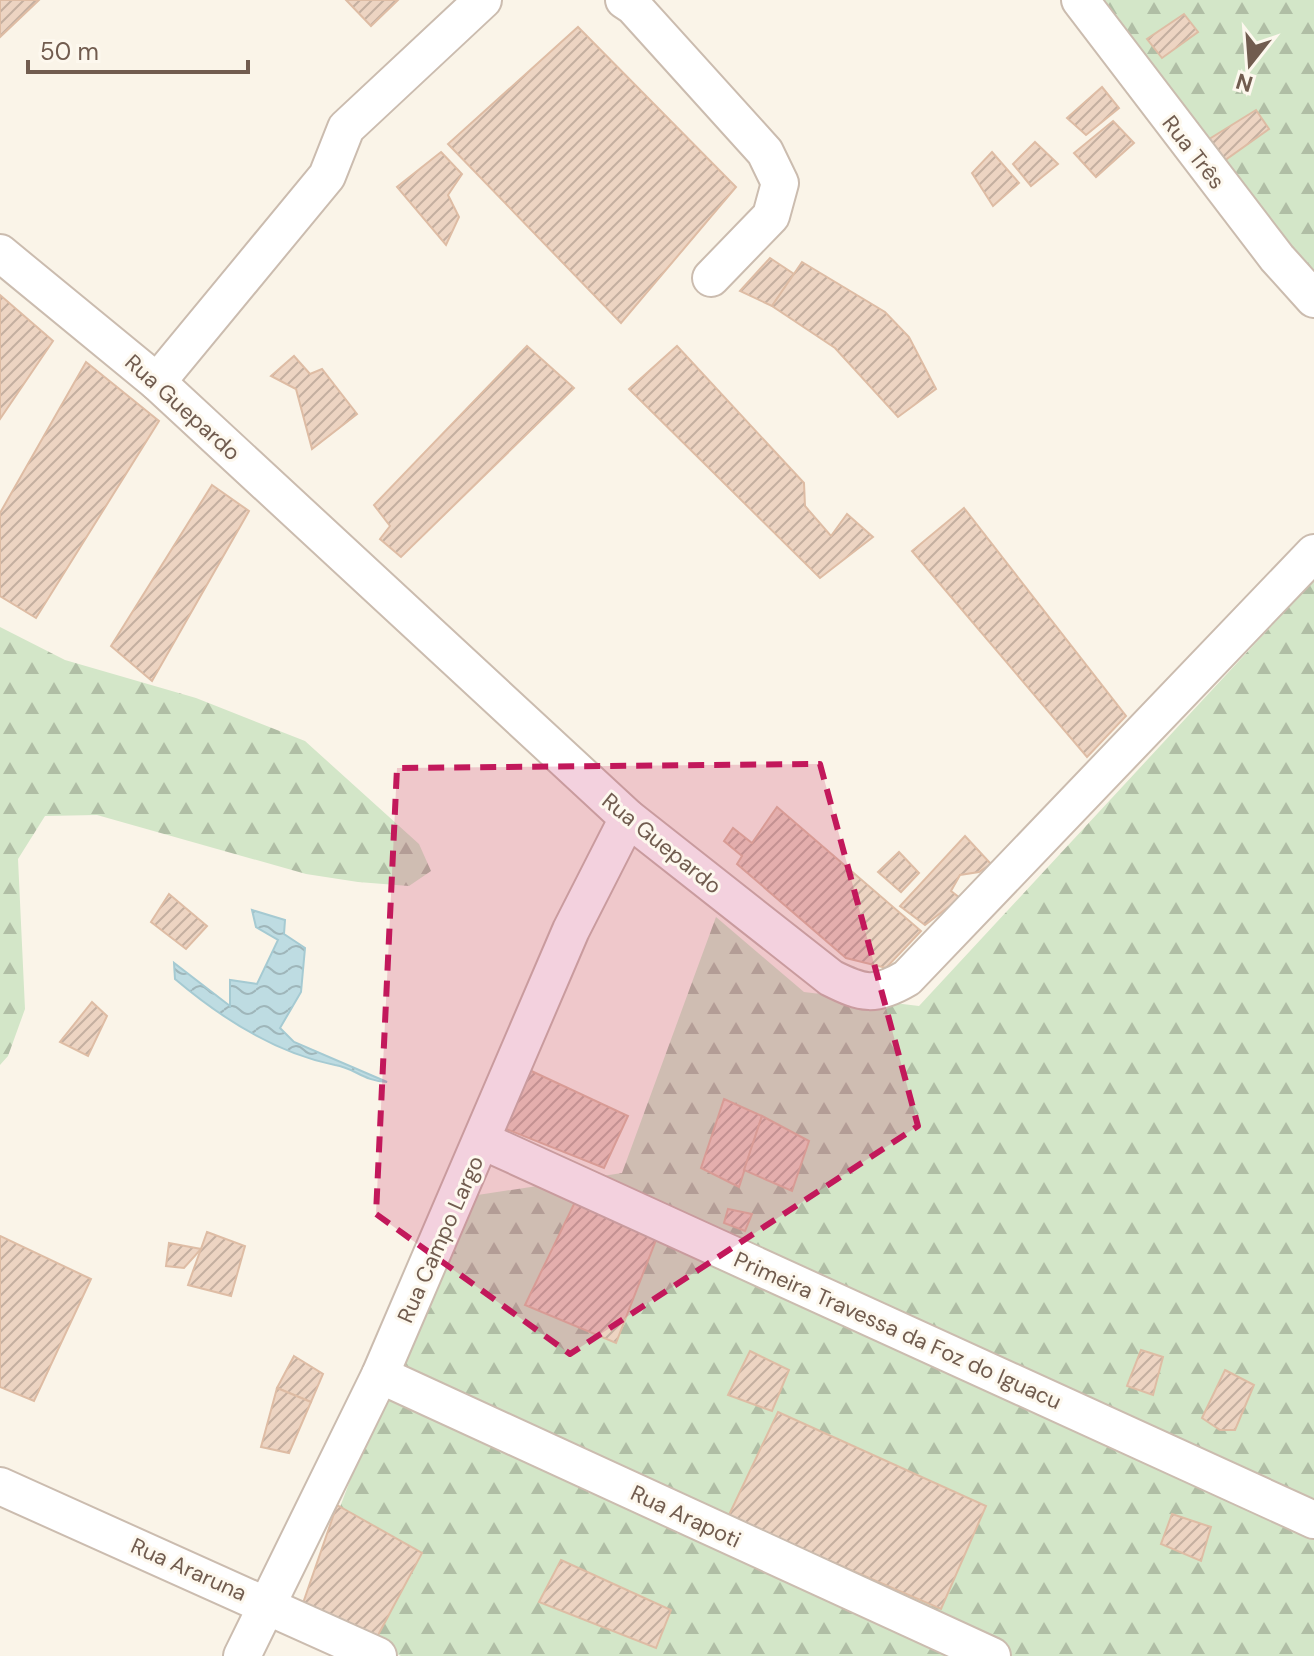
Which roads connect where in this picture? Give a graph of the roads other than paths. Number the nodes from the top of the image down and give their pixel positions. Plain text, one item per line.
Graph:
1 (483, 0) edge
2 (624, 0) edge
3 (1080, 0) edge
4 (0, 253) edge
5 (711, 278) dead end
6 (1314, 299) edge
7 (157, 382) junction
8 (1314, 553) edge
9 (628, 818) junction
10 (483, 1141) junction
11 (380, 1375) junction
12 (0, 1486) edge
13 (1314, 1520) edge
14 (266, 1603) junction
15 (242, 1656) edge
16 (378, 1656) edge
17 (992, 1656) edge

1 - 7 street
2 - 5 street
3 - 6 street, Rua Três
4 - 7 street, Rua Guepardo
7 - 9 street, Rua Guepardo
8 - 9 street, Rua Guepardo
9 - 10 street, Rua Campo Largo
10 - 11 street, Rua Campo Largo
10 - 13 street, Primeira Travessa da Foz do Iguacu
11 - 14 street, Rua Campo Largo
11 - 17 street, Rua Arapoti
12 - 14 street, Rua Araruna
14 - 15 street, Rua Campo Largo
14 - 16 street, Rua Araruna

